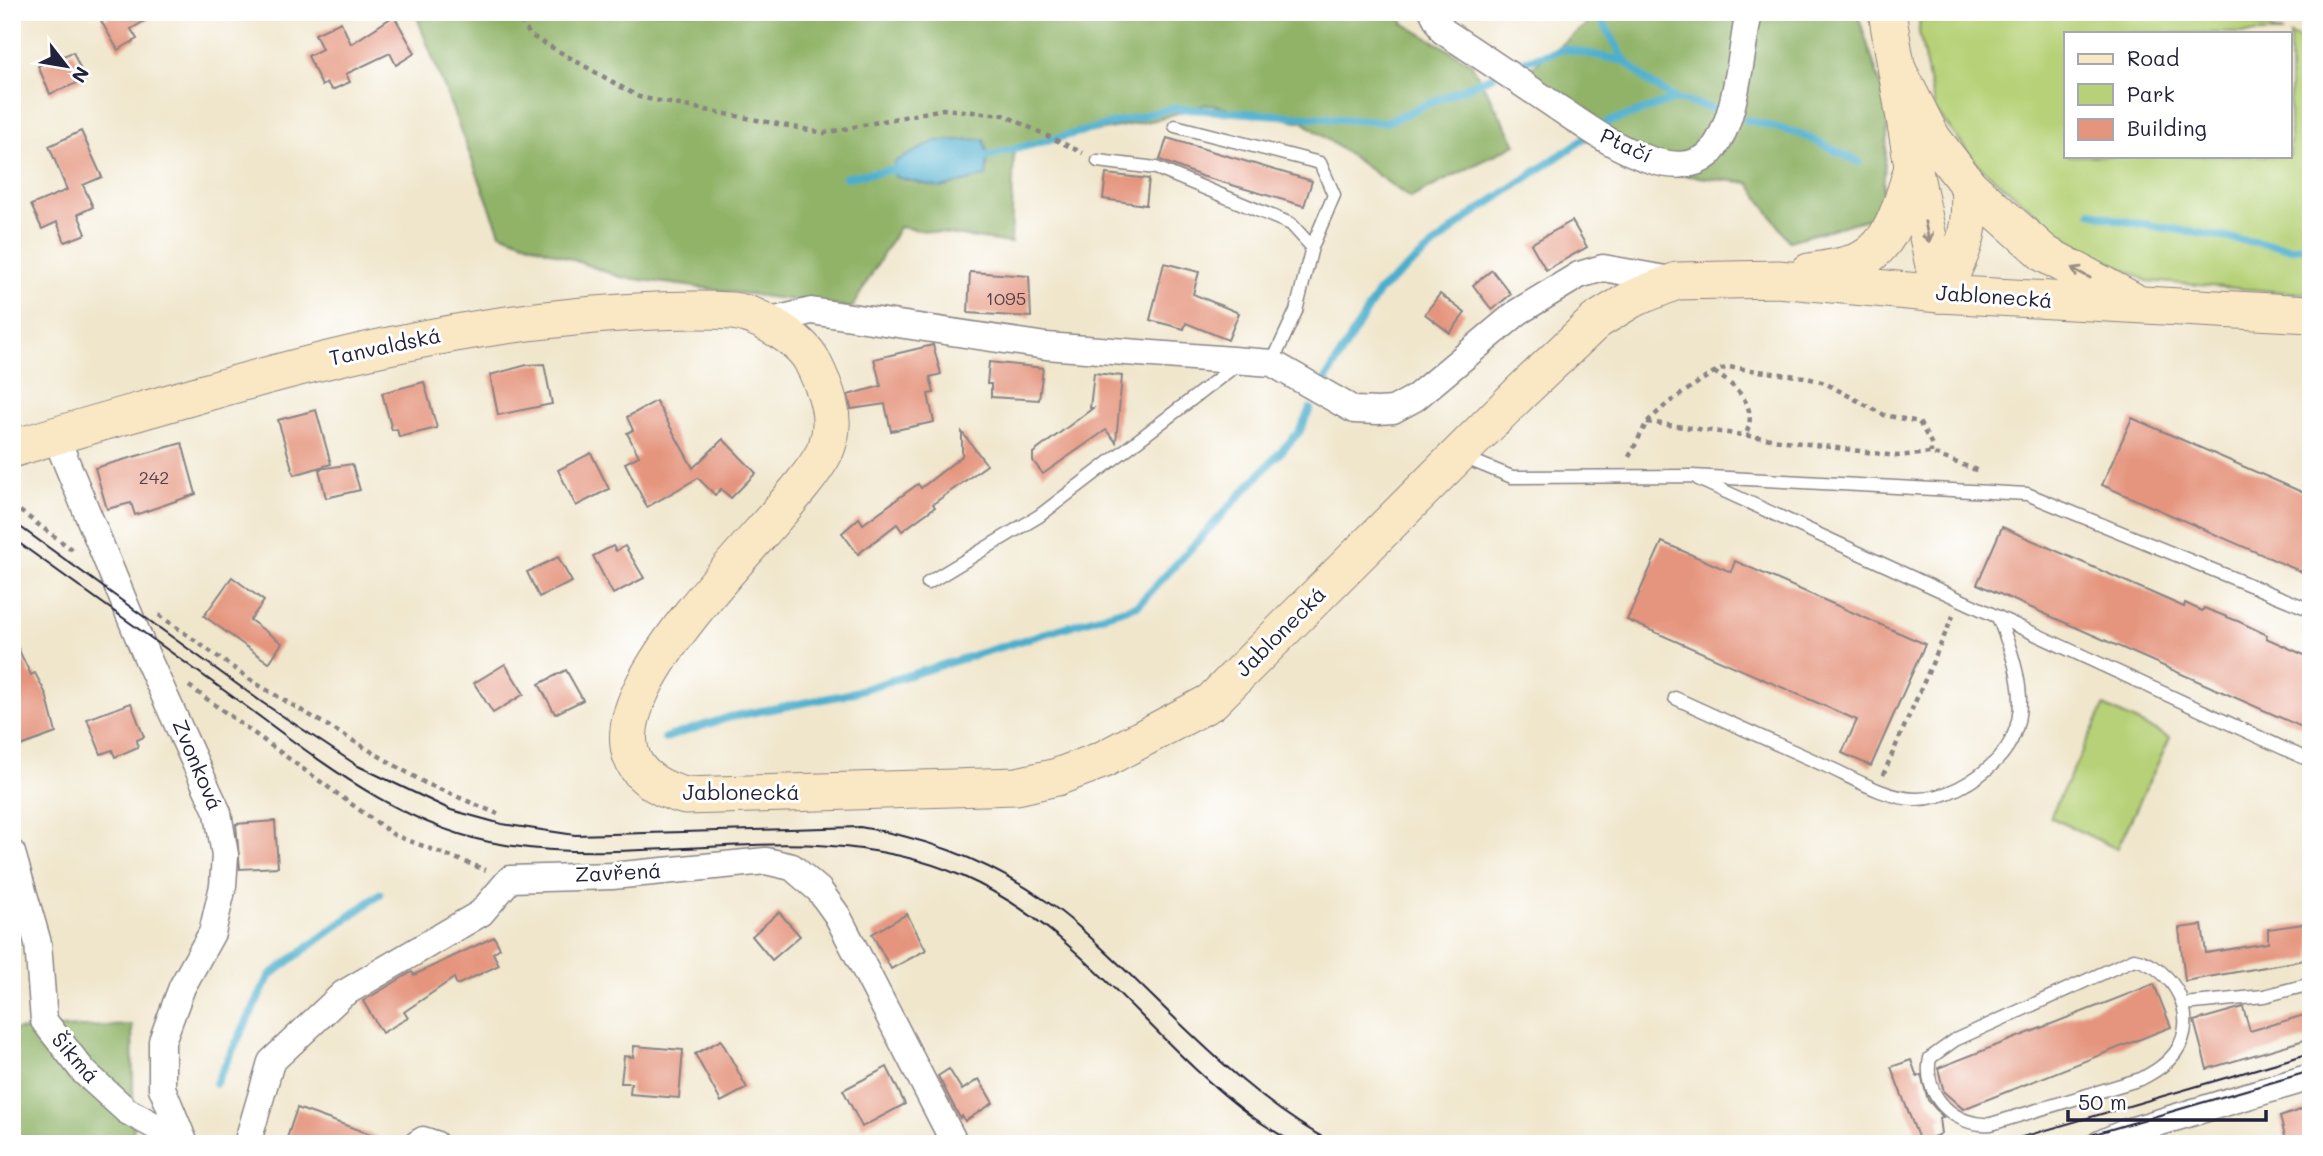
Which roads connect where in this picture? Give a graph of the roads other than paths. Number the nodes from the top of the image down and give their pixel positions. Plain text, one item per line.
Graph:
1 (1433, 12) edge
2 (1749, 12) edge
3 (1887, 12) edge
4 (1897, 69) junction
5 (1175, 126) dead end
6 (1098, 161) road end
7 (1913, 166) junction
8 (1969, 186) junction
9 (1312, 247) junction
10 (1778, 279) junction
11 (1677, 281) junction
12 (1940, 294) junction
13 (2141, 306) junction
14 (2311, 314) edge
15 (766, 322) junction
16 (1242, 360) junction
17 (1272, 363) junction
18 (55, 435) junction
19 (12, 449) edge
20 (1458, 455) junction
21 (1692, 476) junction
22 (928, 583) dead end
23 (2311, 610) edge
24 (1998, 617) junction
25 (1675, 698) dead end
26 (2311, 761) edge
27 (12, 853) edge
28 (2311, 984) edge
29 (2184, 1004) junction
30 (2311, 1077) edge
31 (183, 1142) edge
32 (247, 1144) edge
33 (417, 1144) edge
34 (435, 1144) edge
35 (955, 1144) edge
36 (2100, 1144) edge

1 - 2 street, Ptačí
3 - 4 main road
4 - 7 main road
4 - 8 main road
5 - 9 lane
6 - 9 lane
7 - 10 main road
7 -> 12 main road
8 - 12 main road
13 -> 8 main road
9 - 17 lane
10 - 11 main road, Jablonecká
10 - 12 main road, Jablonecká
11 - 17 street, Jablonecká
11 - 20 main road, Jablonecká
12 - 13 main road, Jablonecká
13 - 14 main road, Jablonecká
15 - 16 street, Jablonecká
15 - 18 main road, Tanvaldská
15 - 20 main road, Jablonecká
16 - 17 street, Jablonecká
16 - 22 lane
18 - 19 main road, Tanvaldská
18 - 31 street, Zvonková
20 - 21 lane
21 - 23 lane
21 - 24 lane
24 - 25 lane
24 - 26 lane
27 - 31 street, Šikmá
28 - 29 lane
29 - 29 lane
30 - 36 street
32 - 35 street, Zavřená
33 - 34 street

